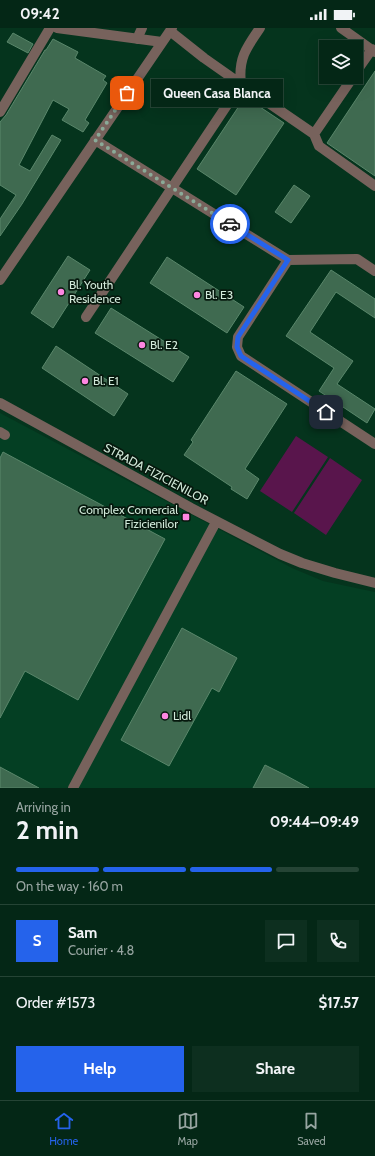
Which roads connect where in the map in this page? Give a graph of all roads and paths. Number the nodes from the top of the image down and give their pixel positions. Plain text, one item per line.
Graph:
1 (50, 28) edge
2 (56, 28) edge
3 (142, 28) edge
4 (260, 28) edge
5 (341, 28) edge
6 (171, 29) edge
7 (82, 30) edge
8 (137, 39) junction
9 (162, 42) junction
10 (373, 51) edge
11 (363, 63) edge
12 (241, 84) junction
13 (348, 84) edge
14 (0, 112) edge
15 (314, 134) junction
16 (95, 140) junction
17 (375, 186) edge
18 (172, 188) junction
19 (288, 260) junction
20 (375, 271) edge
21 (0, 280) edge
22 (86, 316) dead end
23 (0, 404) edge
24 (375, 444) edge
25 (216, 522) junction
26 (302, 563) junction
27 (375, 583) edge
28 (375, 586) edge
29 (72, 788) edge

1 - 14 street
2 - 7 street
3 - 8 street
4 - 12 street
5 - 10 street
6 - 9 street
6 - 12 street
7 - 8 street
8 - 9 street
9 - 16 street
10 - 11 street
12 - 15 street
12 - 18 street
13 - 15 street
15 - 17 street
16 - 18 street
16 - 21 street
18 - 19 street
18 - 22 street
19 - 20 street
19 - 24 street
23 - 25 street, STRADA FIZICIENILOR
25 - 26 street, STRADA FIZICIENILOR
25 - 29 street
26 - 27 street, STRADA FIZICIENILOR
26 - 28 street, STRADA FIZICIENILOR

